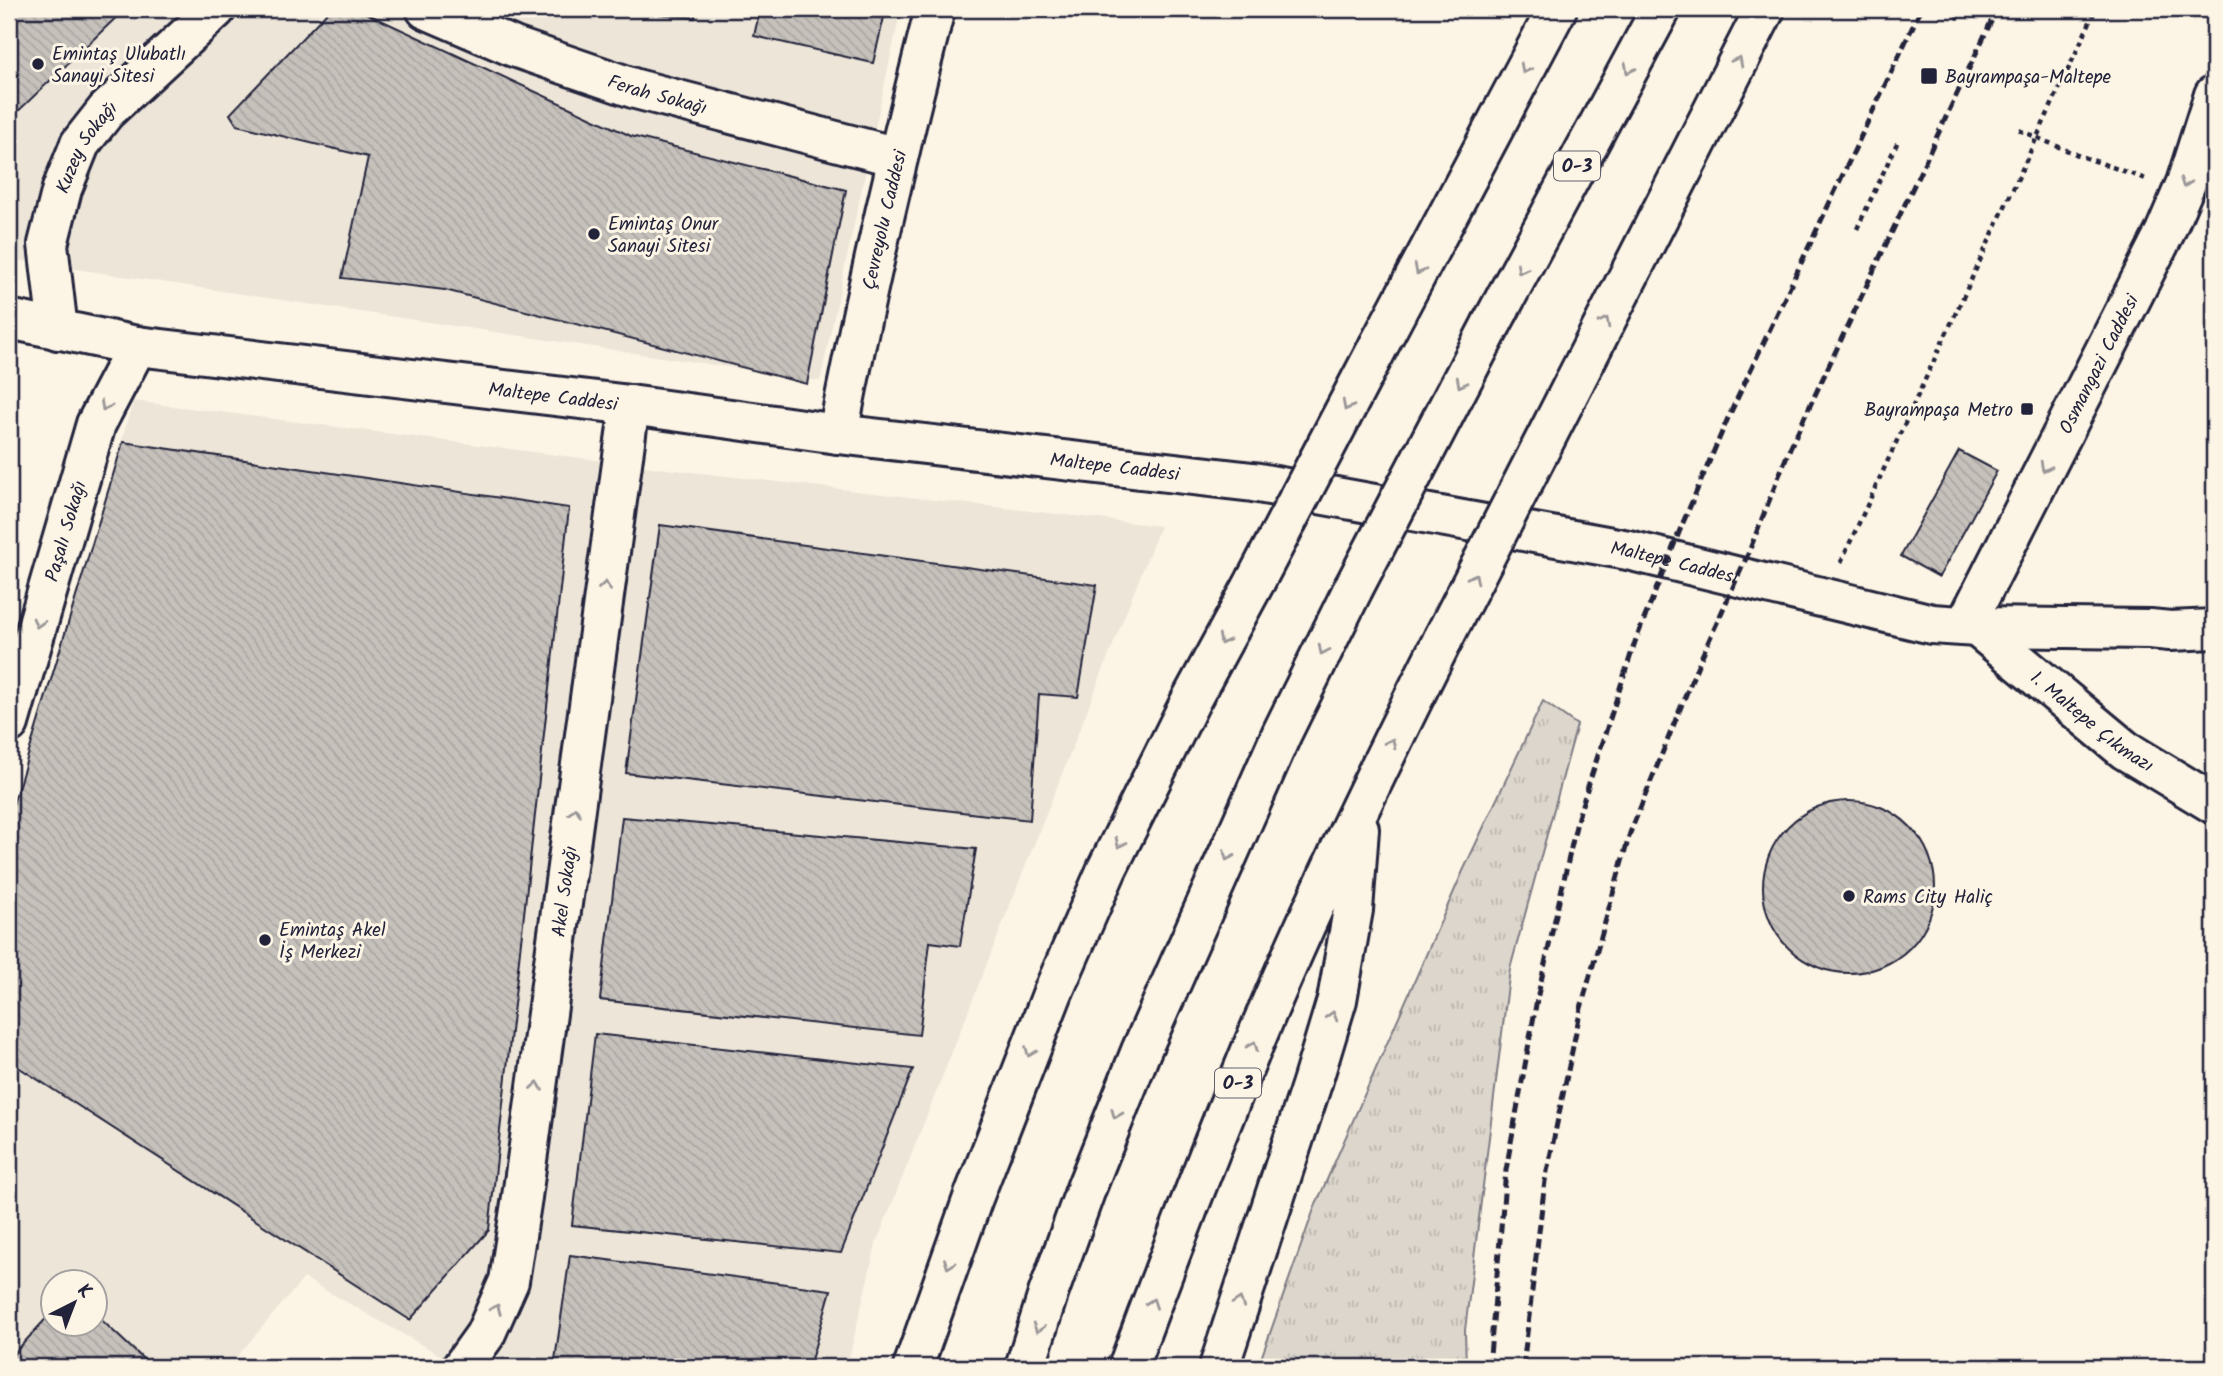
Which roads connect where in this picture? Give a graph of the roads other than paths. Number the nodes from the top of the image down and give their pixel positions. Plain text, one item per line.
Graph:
1 (216, 9) edge
2 (426, 9) edge
3 (935, 9) edge
4 (1557, 9) edge
5 (1661, 9) edge
6 (1765, 9) edge
7 (2214, 95) edge
8 (897, 157) junction
9 (9, 319) edge
10 (58, 330) junction
11 (137, 346) junction
12 (630, 405) junction
13 (838, 434) junction
14 (1971, 627) junction
15 (2214, 629) edge
16 (9, 723) edge
17 (1361, 804) junction
18 (2214, 804) edge
19 (462, 1367) edge
20 (913, 1367) edge
21 (1025, 1367) edge
22 (1128, 1367) edge
23 (1219, 1367) edge

1 - 10 main road, Kuzey Sokağı
2 - 8 main road, Ferah Sokağı
3 - 8 main road, Çevreyolu Caddesi
4 -> 20 main road, bridge
5 -> 21 main road, O-3, bridge
17 -> 6 main road, O-3, bridge
7 -> 14 main road, Osmangazi Caddesi
8 - 13 main road, Çevreyolu Caddesi
9 - 10 main road, Maltepe Caddesi
10 - 11 main road, Maltepe Caddesi
11 - 12 main road, Maltepe Caddesi
11 -> 16 main road, Paşalı Sokağı
12 - 13 main road, Maltepe Caddesi
19 -> 12 main road, Akel Sokağı
13 - 14 main road, Maltepe Caddesi
14 - 15 main road, Maltepe Caddesi
14 - 18 main road, 1. Maltepe Çıkmazı
22 -> 17 main road, O-3
23 -> 17 main road

